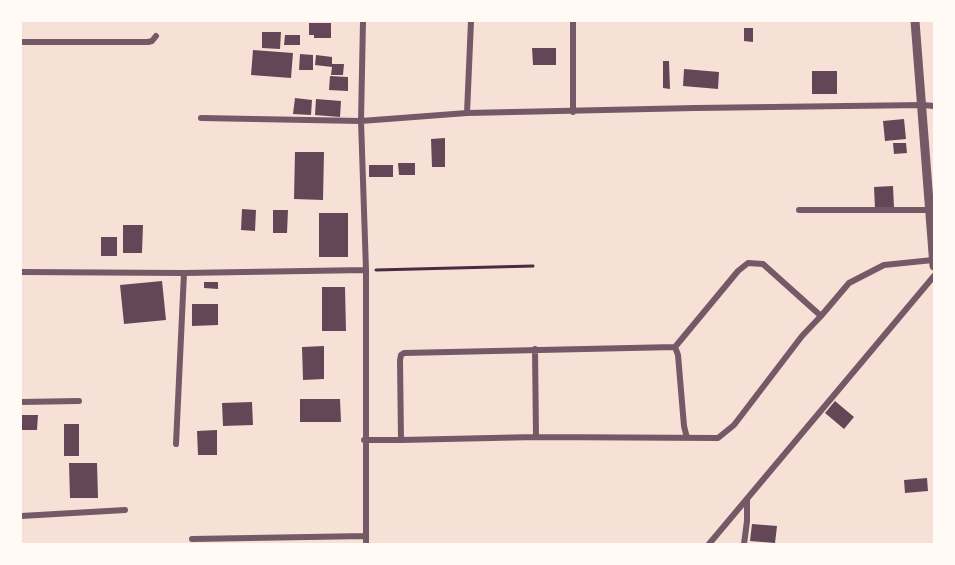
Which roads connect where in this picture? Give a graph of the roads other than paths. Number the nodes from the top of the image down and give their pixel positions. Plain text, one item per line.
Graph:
1 (363, 21) edge
2 (471, 21) edge
3 (573, 21) edge
4 (915, 21) edge
5 (156, 36) dead end
6 (21, 42) edge
7 (923, 105) junction
8 (934, 106) edge
9 (573, 111) junction
10 (467, 112) junction
11 (201, 118) dead end
12 (361, 121) junction
13 (931, 188) edge
14 (799, 210) dead end
15 (930, 210) junction
16 (933, 260) edge
17 (934, 266) edge
18 (366, 270) junction
19 (21, 272) edge
20 (184, 273) junction
21 (934, 276) edge
22 (821, 316) junction
23 (675, 347) junction
24 (535, 349) junction
25 (79, 401) dead end
26 (21, 402) edge
27 (536, 437) junction
28 (687, 438) junction
29 (364, 440) junction
30 (401, 440) junction
31 (176, 444) dead end
32 (747, 499) junction
33 (125, 510) dead end
34 (21, 516) edge
35 (366, 536) junction
36 (192, 539) dead end
37 (366, 544) edge
38 (709, 544) edge
39 (744, 544) edge

1 - 12 street
2 - 10 street
3 - 9 street
4 - 7 street
5 - 6 street
7 - 8 street
7 - 9 street
7 - 13 street
9 - 10 street
10 - 12 street
11 - 12 street
12 - 18 street
13 - 15 street
14 - 15 street
15 - 16 street
16 - 17 street
16 - 22 street
18 - 20 street
18 - 29 street
19 - 20 street
20 - 31 street
21 - 32 street
22 - 23 street
22 - 28 street
23 - 24 street
23 - 28 street
24 - 27 street
24 - 30 street
25 - 26 street
27 - 28 street
27 - 30 street
29 - 30 street
29 - 35 street
32 - 38 street
32 - 39 street
33 - 34 street
35 - 36 street
35 - 37 street

